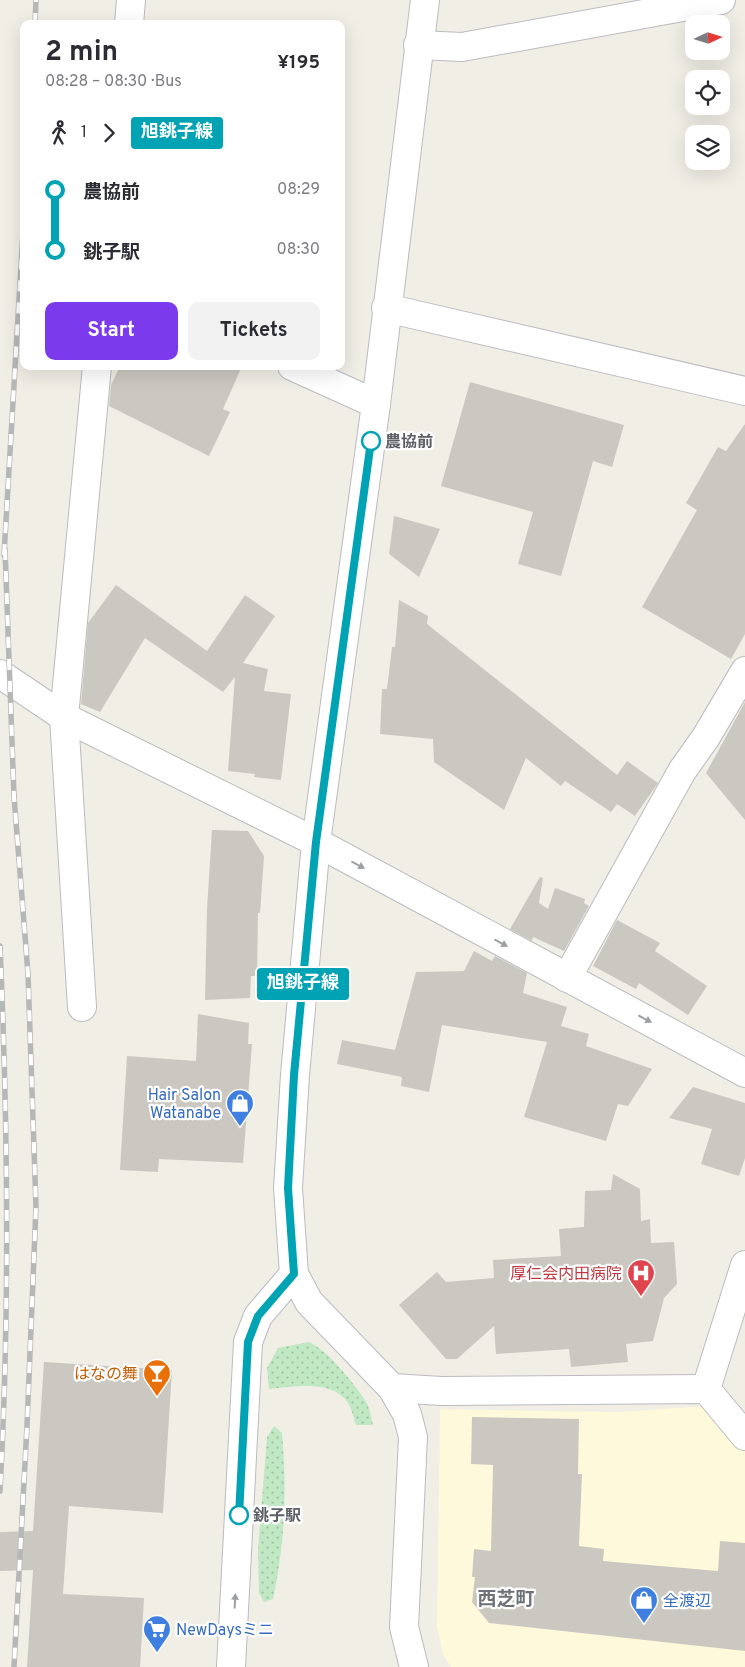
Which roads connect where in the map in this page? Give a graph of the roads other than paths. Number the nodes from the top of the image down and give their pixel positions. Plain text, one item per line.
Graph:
1 (131, 0) edge
2 (424, 0) edge
3 (721, 0) edge
4 (129, 20) edge
5 (418, 45) junction
6 (386, 308) junction
7 (97, 370) edge
8 (301, 370) edge
9 (745, 391) edge
10 (376, 404) junction
11 (745, 671) edge
12 (0, 674) edge
13 (64, 718) junction
14 (316, 842) junction
15 (567, 978) junction
16 (82, 1007) dead end
17 (745, 1073) edge
18 (745, 1264) edge
19 (294, 1274) junction
20 (392, 1388) junction
21 (706, 1389) junction
22 (745, 1436) edge
23 (231, 1667) edge
24 (414, 1667) edge

1 - 4 street
2 - 5 street
3 - 5 street
5 - 6 street
6 - 9 street
6 - 10 street
7 - 13 street
8 - 10 street
10 - 14 street
11 - 15 street
12 - 13 street
13 - 14 street
13 - 16 street
14 -> 15 street
14 - 19 street
15 -> 17 street
18 - 21 street
19 - 20 street
23 -> 19 street
20 - 21 street
20 - 24 street
21 - 22 street

